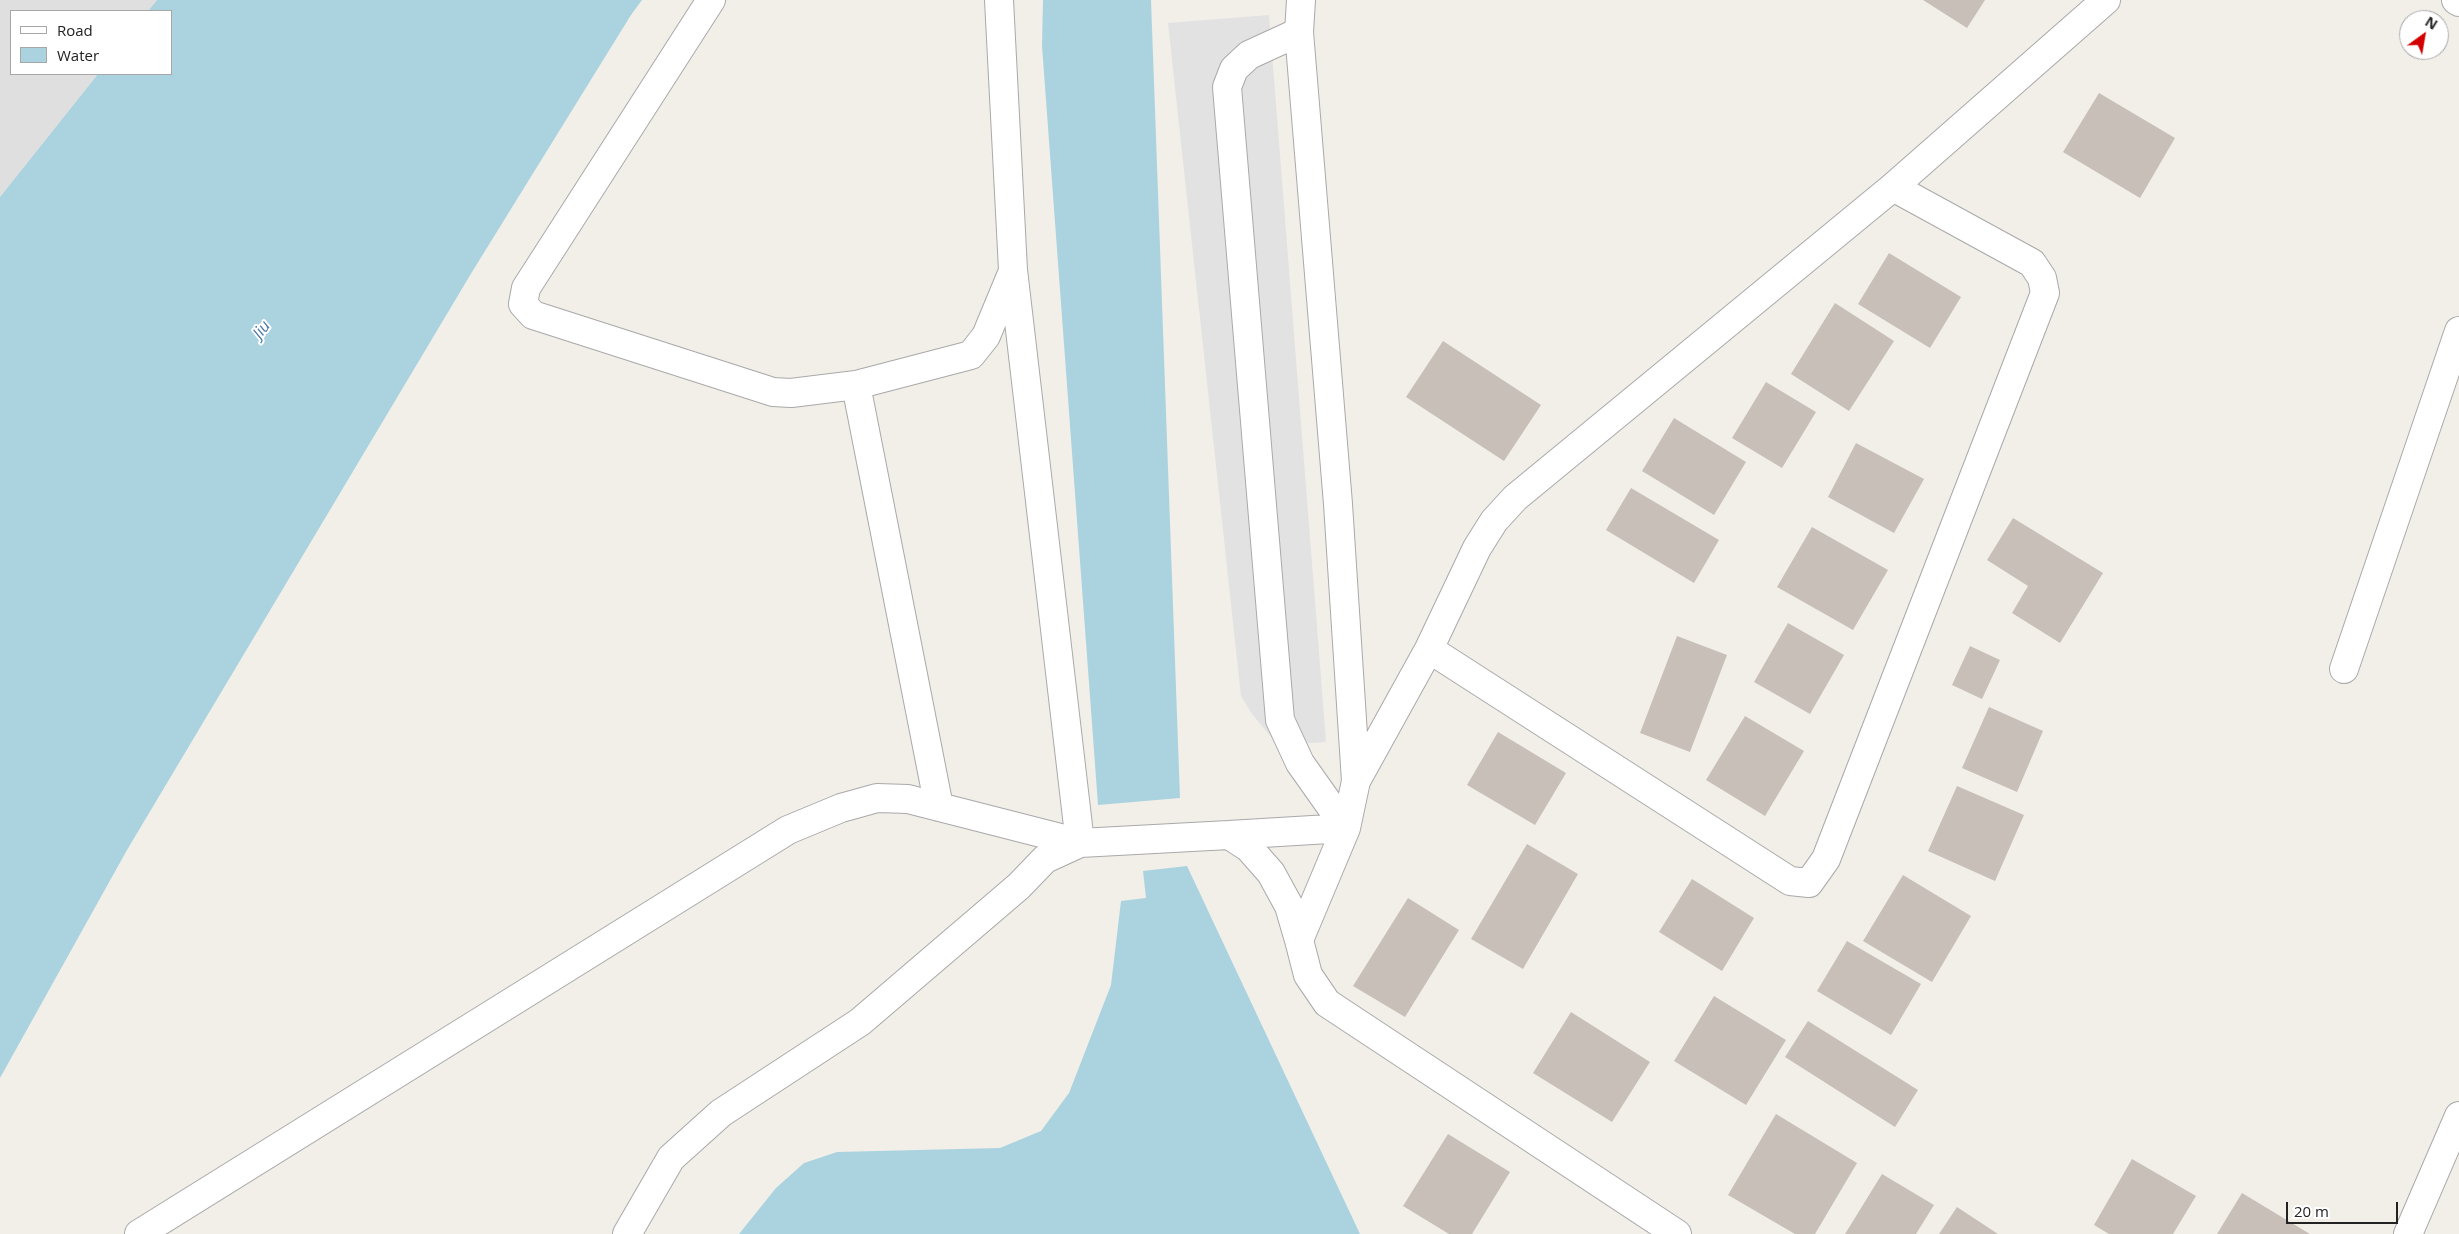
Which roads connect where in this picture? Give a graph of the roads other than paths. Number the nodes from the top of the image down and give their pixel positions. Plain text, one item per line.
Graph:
1 (711, 0) edge
2 (999, 0) edge
3 (1301, 0) edge
4 (2106, 0) edge
5 (2456, 0) edge
6 (2459, 2) edge
7 (1299, 32) junction
8 (1893, 186) junction
9 (1014, 270) junction
10 (2459, 332) edge
11 (856, 385) junction
12 (1429, 649) junction
13 (2344, 669) dead end
14 (1356, 781) junction
15 (939, 807) junction
16 (1346, 828) junction
17 (1229, 835) junction
18 (1080, 844) junction
19 (1299, 940) junction
20 (2456, 1132) edge
21 (139, 1234) edge
22 (628, 1234) edge
23 (1677, 1234) edge
24 (2408, 1234) edge

1 - 11 street
2 - 9 street
3 - 7 street
4 - 8 street
5 - 6 street
7 - 14 street
7 - 16 street
8 - 12 street
8 - 12 street
9 - 11 street
9 - 18 street
10 - 13 street
11 - 15 street
12 - 14 street
14 - 16 street
15 - 18 street
15 - 21 street
16 - 17 street
16 - 19 street
17 - 18 street
17 - 19 street
18 - 22 street
19 - 23 street
20 - 24 street

